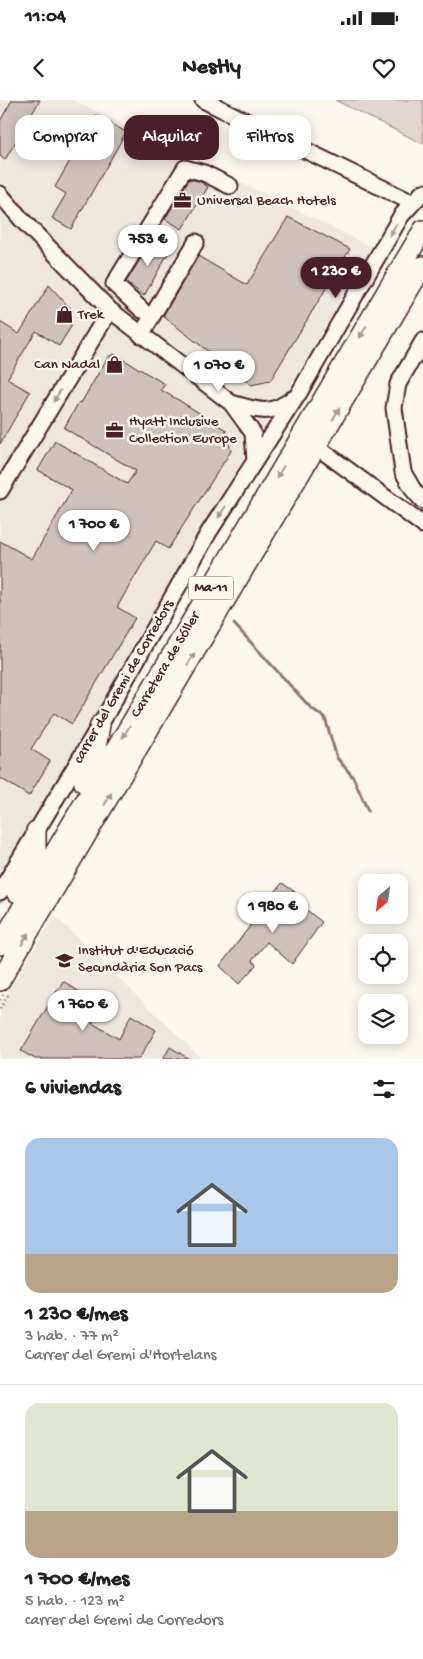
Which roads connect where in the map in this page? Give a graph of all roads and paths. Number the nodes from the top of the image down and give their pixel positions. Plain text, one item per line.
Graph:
1 (203, 100) edge
2 (230, 186) dead end
3 (0, 194) edge
4 (418, 197) edge
5 (423, 230) edge
6 (196, 242) dead end
7 (423, 266) edge
8 (110, 310) junction
9 (142, 310) dead end
10 (141, 335) junction
11 (423, 341) edge
12 (299, 393) junction
13 (231, 403) junction
14 (317, 447) junction
15 (255, 461) junction
16 (0, 491) edge
17 (423, 501) edge
18 (423, 525) edge
19 (100, 724) junction
20 (36, 831) junction
21 (51, 860) junction
22 (0, 892) edge
23 (0, 920) edge
24 (0, 945) edge
25 (0, 981) edge

1 - 4 street
2 - 9 street
3 - 8 street
4 -> 12 street, carrer del Gremi de Corredors
5 -> 21 main road, Carretera de Sóller / Ma-11
6 - 10 street
14 -> 7 main road, Carretera de Sóller / Ma-11
8 - 10 street
8 -> 16 street
10 - 13 street
11 - 17 street
12 - 13 street
12 - 15 street, carrer del Gremi de Corredors
13 - 15 street
14 - 18 street
25 -> 14 main road, Carretera de Sóller / Ma-11
15 -> 19 street, carrer del Gremi de Corredors
19 - 20 street, carrer del Gremi de Corredors
19 - 21 main road
20 - 22 street, carrer del Gremi de Corredors
20 - 23 main road
21 - 24 main road, Carretera de Sóller / Ma-11

